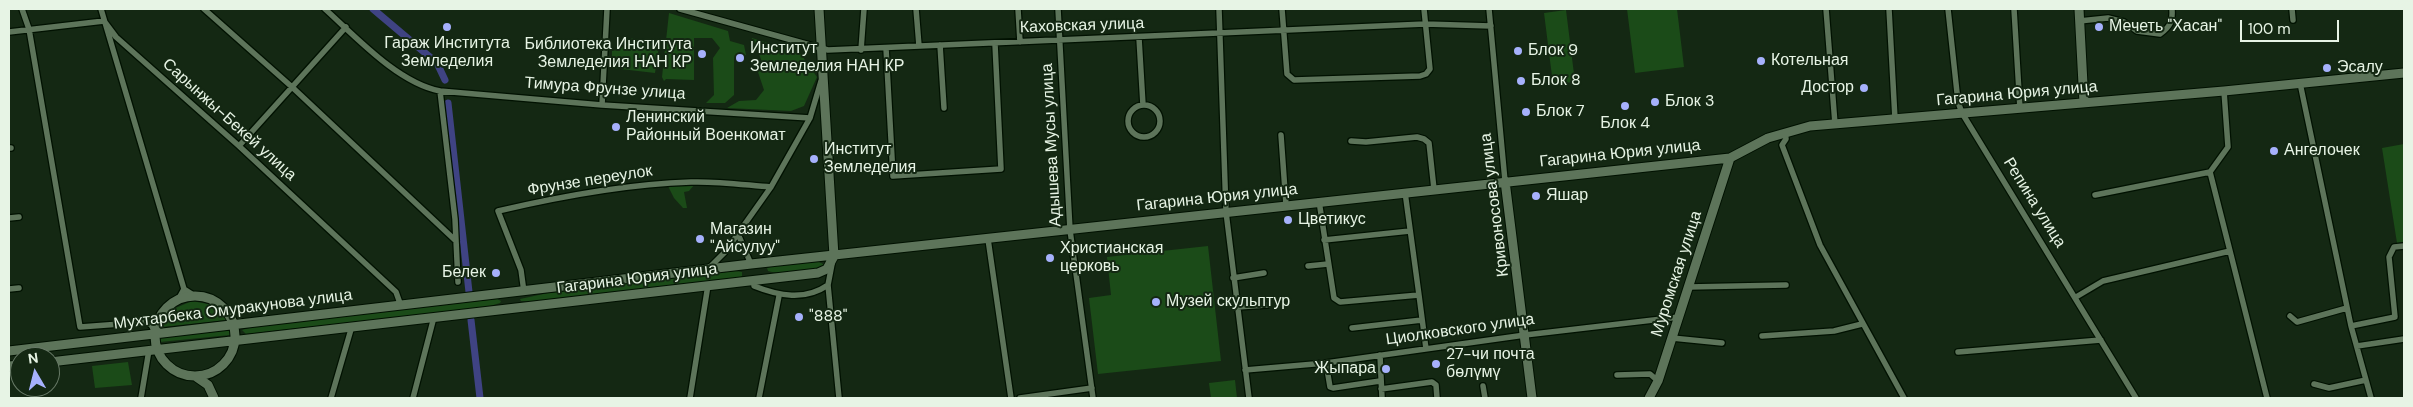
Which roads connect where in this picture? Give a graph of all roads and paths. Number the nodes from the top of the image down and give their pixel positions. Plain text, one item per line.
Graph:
1 (22, 9) edge
2 (101, 9) edge
3 (204, 9) edge
4 (325, 9) edge
5 (607, 9) edge
6 (680, 9) edge
7 (819, 9) edge
8 (864, 9) edge
9 (916, 9) edge
10 (1018, 9) edge
11 (1058, 9) edge
12 (1219, 9) edge
13 (1282, 9) edge
14 (1424, 9) edge
15 (1489, 9) edge
16 (1826, 9) edge
17 (1889, 9) edge
18 (1948, 9) edge
19 (2014, 9) edge
20 (2079, 9) edge
21 (2172, 9) edge
22 (2292, 9) edge
23 (2293, 20) dead end
24 (104, 21) junction
25 (2079, 21) junction
26 (1425, 24) junction
27 (1491, 26) junction
28 (346, 27) junction
29 (29, 29) junction
30 (1283, 30) junction
31 (9, 32) edge
32 (1220, 33) junction
33 (1139, 38) junction
34 (1059, 41) junction
35 (1020, 42) junction
36 (995, 44) junction
37 (940, 45) junction
38 (919, 46) junction
39 (821, 48) junction
40 (886, 48) junction
41 (861, 50) junction
42 (2404, 73) edge
43 (822, 79) junction
44 (2300, 83) junction
45 (292, 87) junction
46 (440, 91) junction
47 (2224, 91) junction
48 (2084, 103) junction
49 (1143, 105) junction
50 (602, 106) junction
51 (944, 108) dead end
52 (2020, 108) junction
53 (1962, 113) junction
54 (810, 118) junction
55 (1894, 119) junction
56 (1835, 124) junction
57 (1785, 132) junction
58 (1281, 136) dead end
59 (1351, 141) dead end
60 (239, 146) junction
61 (1730, 158) junction
62 (2210, 172) junction
63 (1505, 181) junction
64 (771, 186) junction
65 (1434, 189) junction
66 (1404, 192) junction
67 (2094, 195) dead end
68 (1319, 202) junction
69 (1286, 205) junction
70 (1226, 212) junction
71 (19, 217) dead end
72 (9, 218) edge
73 (1070, 230) junction
74 (1410, 231) junction
75 (738, 234) junction
76 (988, 239) junction
77 (1324, 240) junction
78 (456, 241) junction
79 (2404, 246) edge
80 (2230, 251) junction
81 (834, 256) junction
82 (751, 264) junction
83 (1328, 264) junction
84 (1308, 266) dead end
85 (708, 269) junction
86 (1264, 273) dead end
87 (1233, 278) junction
88 (754, 280) junction
89 (458, 282) dead end
90 (708, 285) junction
91 (828, 285) junction
92 (1786, 285) dead end
93 (1688, 287) junction
94 (19, 288) dead end
95 (9, 289) edge
96 (184, 289) junction
97 (524, 292) junction
98 (1418, 294) junction
99 (195, 296) junction
100 (779, 296) junction
101 (2076, 297) junction
102 (461, 299) joint
103 (178, 300) junction
104 (1267, 305) dead end
105 (401, 306) junction
106 (1237, 307) junction
107 (2347, 308) junction
108 (2290, 316) dead end
109 (434, 317) junction
110 (1679, 317) junction
111 (1422, 320) junction
112 (1862, 324) junction
113 (234, 325) junction
114 (352, 326) junction
115 (2351, 326) junction
116 (1352, 328) dead end
117 (155, 334) junction
118 (1524, 335) junction
119 (1762, 336) dead end
120 (1672, 338) junction
121 (2404, 339) edge
122 (235, 340) junction
123 (2102, 340) junction
124 (1722, 343) dead end
125 (2357, 346) junction
126 (1426, 349) junction
127 (153, 350) junction
128 (9, 351) edge
129 (1958, 352) dead end
130 (1380, 355) junction
131 (60, 361) edge
132 (1326, 363) junction
133 (219, 368) junction
134 (1245, 370) junction
135 (1617, 375) dead end
136 (195, 376) junction
137 (2366, 380) junction
138 (1380, 381) junction
139 (1658, 381) junction
140 (2314, 384) dead end
141 (1483, 386) dead end
142 (1092, 388) junction
143 (1381, 389) junction
144 (213, 396) edge
145 (1049, 396) edge
146 (141, 398) edge
147 (331, 398) edge
148 (413, 398) edge
149 (690, 398) edge
150 (759, 398) edge
151 (839, 398) edge
152 (1011, 398) edge
153 (1020, 398) edge
154 (1093, 398) edge
155 (1249, 398) edge
156 (1382, 398) edge
157 (1437, 398) edge
158 (1485, 398) edge
159 (1532, 398) edge
160 (1649, 398) edge
161 (1904, 398) edge
162 (2136, 398) edge
163 (2267, 398) edge
164 (2371, 398) edge

1 - 29 street
2 - 24 street
3 - 45 street
4 - 28 street, Тимура Фрунзе улица
5 - 50 street
6 - 39 street, Каховская улица
7 - 39 main road
8 - 41 street
9 - 38 street
10 - 35 street
11 - 34 street, Адышева Мусы улица
12 - 32 street
13 - 30 street
14 - 26 street
15 - 27 street, Кривоносова улица
16 - 56 street
17 - 55 street
18 - 53 street, Репина улица
19 - 52 street
20 - 25 main road
21 - 25 street
22 - 23 street
24 - 29 street
24 - 60 street, Сарынжы-Бекей улица
24 - 96 street
25 - 48 main road
26 - 27 street, Каховская улица
26 - 30 street, Каховская улица
26 - 30 street
27 - 63 street, Кривоносова улица
28 - 45 street
28 - 46 street, Тимура Фрунзе улица
29 - 31 street
29 - 117 street
30 - 32 street, Каховская улица
32 - 33 street, Каховская улица
32 - 70 street
33 - 34 street, Каховская улица
33 - 49 street
34 - 35 street, Каховская улица
34 - 73 street, Адышева Мусы улица
35 - 36 street, Каховская улица
36 - 37 street, Каховская улица
36 - 40 street
37 - 38 street, Каховская улица
37 - 51 street
38 - 40 street, Каховская улица
39 - 41 street, Каховская улица
39 - 43 main road
40 - 41 street, Каховская улица
42 - 44 main road, Гагарина Юрия улица
43 - 54 street
43 - 81 main road
44 - 47 main road, Гагарина Юрия улица
44 - 107 street
45 - 60 street
45 - 78 street
46 - 50 street, Тимура Фрунзе улица
46 - 78 street
47 - 48 main road, Гагарина Юрия улица
47 - 62 street
48 - 52 main road, Гагарина Юрия улица
49 - 49 street
50 - 54 street, Тимура Фрунзе улица
52 - 53 main road, Гагарина Юрия улица
53 - 55 main road, Гагарина Юрия улица
53 - 101 street, Репина улица
54 - 64 street
55 - 56 main road, Гагарина Юрия улица
56 - 57 main road, Гагарина Юрия улица
57 - 61 main road, Гагарина Юрия улица
57 - 112 street
58 - 69 street
59 - 65 street
60 - 105 street, Сарынжы-Бекей улица
61 - 63 main road, Гагарина Юрия улица
61 - 93 main road, Муромская улица
62 - 67 street
62 - 80 street
63 - 65 main road, Гагарина Юрия улица
63 - 118 main road, Кривоносова улица
64 - 75 street
64 - 97 street, Фрунзе переулок
65 - 66 main road, Гагарина Юрия улица
66 - 68 main road, Гагарина Юрия улица
66 - 74 street
68 - 69 main road, Гагарина Юрия улица
68 - 77 street
69 - 70 main road, Гагарина Юрия улица
70 - 73 main road, Гагарина Юрия улица
70 - 87 street
71 - 72 street
73 - 76 main road, Гагарина Юрия улица
73 - 142 street, Адышева Мусы улица
74 - 77 street
74 - 98 street
75 - 82 street
75 - 85 street
76 - 81 main road, Гагарина Юрия улица
76 - 152 street
77 - 83 street
78 - 89 street
79 - 115 street
80 - 101 street
80 - 163 street
81 - 82 main road, Гагарина Юрия улица
81 - 88 main road, Гагарина Юрия улица
81 - 91 street
82 - 85 main road, Гагарина Юрия улица
82 - 88 main road
83 - 84 street
83 - 98 street
85 - 97 main road, Гагарина Юрия улица
86 - 87 street
87 - 106 street
88 - 90 main road, Гагарина Юрия улица
88 - 100 street
90 - 109 main road, Гагарина Юрия улица
90 - 149 street
91 - 100 street
91 - 151 street
92 - 93 street
93 - 110 main road, Муромская улица
94 - 95 street
96 - 99 street
96 - 103 street
97 - 102 main road, Гагарина Юрия улица
98 - 111 street
99 - 103 main road
99 - 113 main road
100 - 150 street
101 - 123 street, Репина улица
102 - 105 main road, Мухтарбека Омуракунова улица
103 - 117 main road
104 - 106 street
105 - 113 main road, Мухтарбека Омуракунова улица
106 - 134 street
107 - 108 street
107 - 115 street
109 - 114 main road, Мухтарбека Омуракунова улица
109 - 148 street
110 - 118 street, Циолковского улица
110 - 120 main road, Муромская улица
111 - 116 street
111 - 126 street
112 - 119 street
112 - 161 street
113 - 117 main road, Мухтарбека Омуракунова улица
113 - 122 main road
114 - 122 main road, Мухтарбека Омуракунова улица
114 - 147 street
115 - 125 street
117 - 127 main road
117 - 128 main road, Мухтарбека Омуракунова улица
118 - 126 street, Циолковского улица
118 - 159 main road, Кривоносова улица
120 - 124 street
120 - 139 main road, Муромская улица
121 - 125 street
122 - 127 main road, Мухтарбека Омуракунова улица
122 - 133 main road
123 - 129 street
123 - 162 street, Репина улица
125 - 137 street
126 - 130 street, Циолковского улица
127 - 131 main road, Мухтарбека Омуракунова улица
127 - 136 main road
127 - 146 street
130 - 132 street, Циолковского улица
130 - 138 street
132 - 134 street, Циолковского улица
132 - 138 street
133 - 136 main road
133 - 144 main road
134 - 155 street
135 - 139 street
136 - 144 main road
137 - 140 street
137 - 164 street
138 - 143 street
139 - 160 main road, Муромская улица
141 - 158 street
142 - 145 street
142 - 154 street, Адышева Мусы улица
143 - 156 street
143 - 157 street
145 - 153 street

